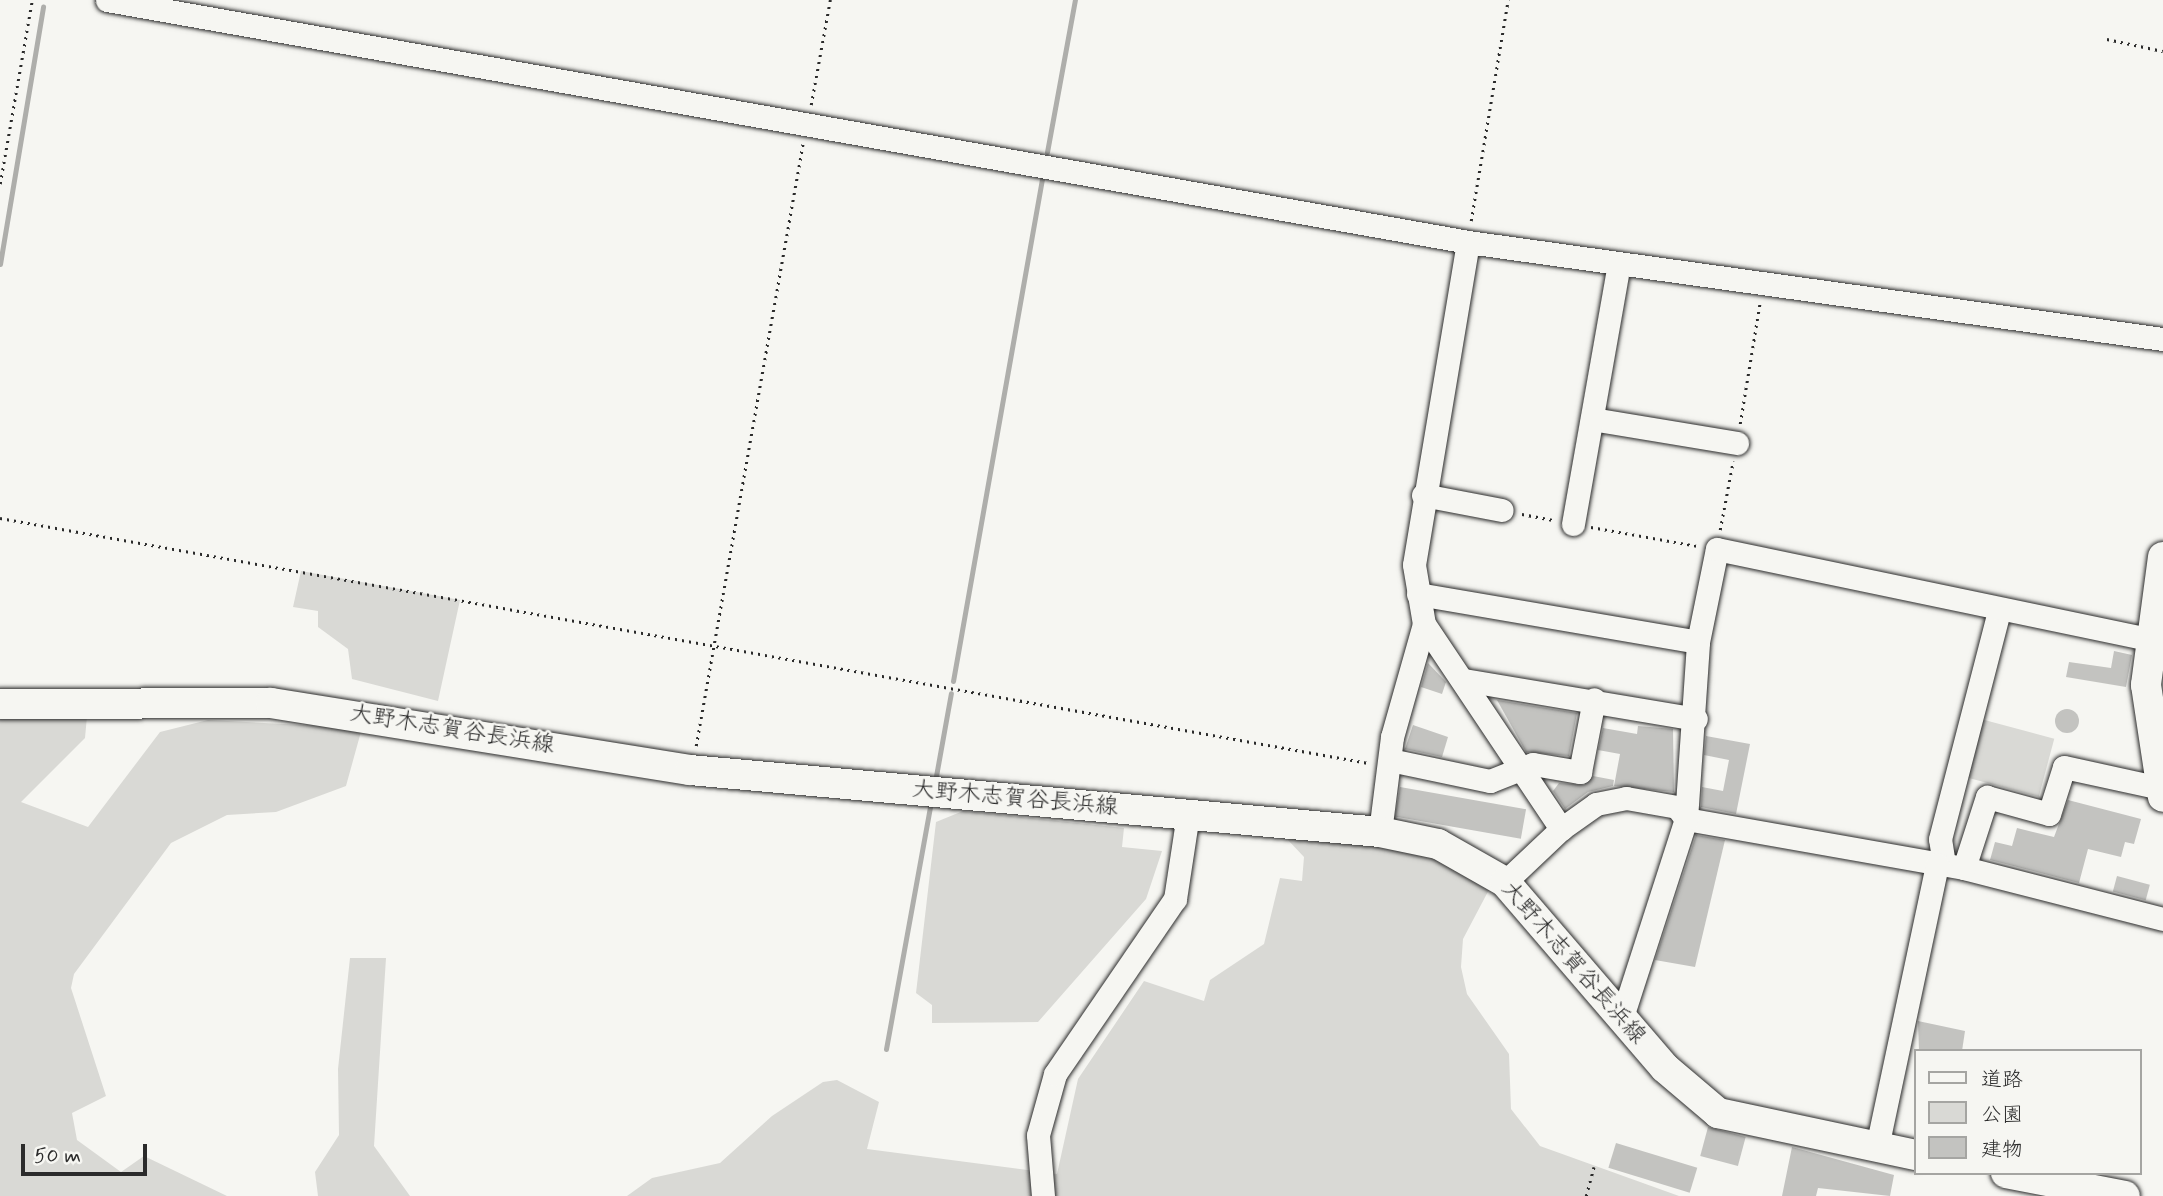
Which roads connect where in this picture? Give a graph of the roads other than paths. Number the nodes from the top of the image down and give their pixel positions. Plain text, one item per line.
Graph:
1 (107, 0) edge
2 (1468, 242) junction
3 (1619, 264) junction
4 (2163, 340) edge
5 (1592, 419) junction
6 (1737, 443) road end
7 (1423, 495) junction
8 (1502, 510) road end
9 (1573, 524) road end
10 (2163, 556) edge
11 (1418, 594) junction
12 (1999, 611) junction
13 (1424, 624) junction
14 (2156, 640) edge
15 (1698, 642) junction
16 (1464, 680) junction
17 (1594, 699) junction
18 (0, 704) edge
19 (1696, 719) junction
20 (1389, 764) junction
21 (1520, 766) junction
22 (2162, 793) edge
23 (1188, 814) junction
24 (1686, 820) junction
25 (1561, 829) junction
26 (1380, 832) junction
27 (1949, 866) junction
28 (1505, 882) junction
29 (2163, 919) edge
30 (1622, 1017) junction
31 (1877, 1147) junction
32 (1914, 1155) edge
33 (2016, 1175) edge
34 (1043, 1196) edge
35 (2125, 1196) edge

1 - 2 street
2 - 3 street
2 - 7 street
3 - 4 street
3 - 5 street
5 - 6 street
5 - 9 street
7 - 8 street
7 - 11 street
10 - 14 main road
11 - 13 street
11 - 15 street
12 - 14 street
12 - 15 street
12 - 27 street
13 - 16 street
13 - 20 street
14 - 22 main road
15 - 19 street
16 - 17 street
16 - 21 street
17 - 19 street
17 - 21 street
18 - 23 main road, 大野木志賀谷長浜線
19 - 24 street
20 - 21 street
20 - 26 street
21 - 25 street
22 - 27 street
23 - 26 main road, 大野木志賀谷長浜線
23 - 34 street
24 - 25 street
24 - 27 street
24 - 30 street
25 - 28 street
26 - 28 main road, 大野木志賀谷長浜線
27 - 29 street
27 - 31 street
28 - 30 main road, 大野木志賀谷長浜線
30 - 31 main road, 大野木志賀谷長浜線
31 - 32 main road, 大野木志賀谷長浜線
33 - 35 main road

